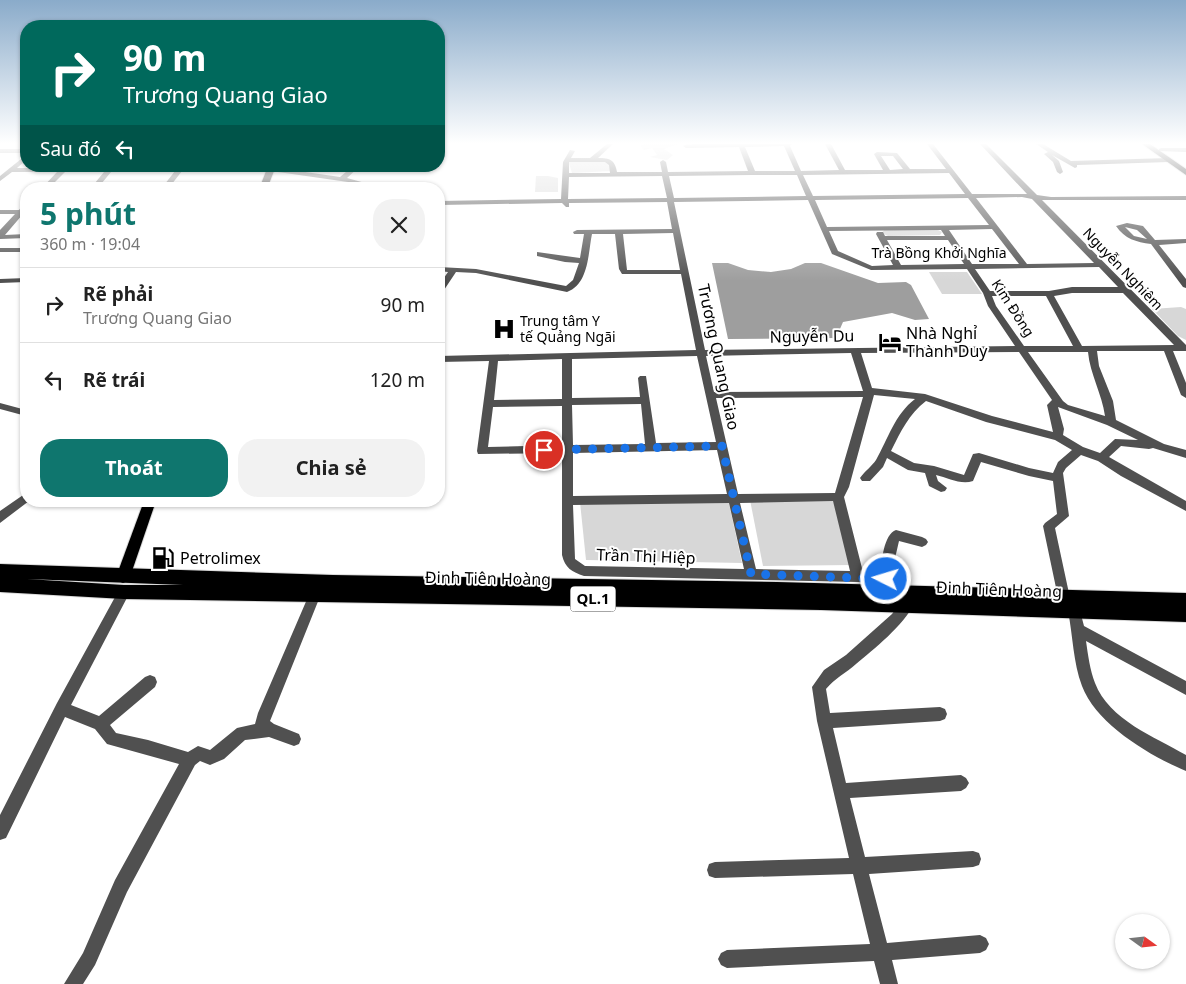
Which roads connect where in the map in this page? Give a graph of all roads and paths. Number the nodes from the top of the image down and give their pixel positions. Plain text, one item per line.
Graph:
1 (565, 190) edge
2 (668, 190) edge
3 (807, 190) edge
4 (967, 190) edge
5 (1025, 190) edge
6 (1186, 196) edge
7 (1032, 197) junction
8 (973, 198) junction
9 (812, 200) junction
10 (670, 202) junction
11 (445, 203) edge
12 (565, 203) junction
13 (460, 204) junction
14 (445, 206) edge
15 (0, 208) edge
16 (20, 209) edge
17 (20, 210) edge
18 (0, 212) edge
19 (20, 214) edge
20 (876, 228) junction
21 (943, 228) junction
22 (995, 228) junction
23 (824, 229) junction
24 (677, 231) junction
25 (577, 232) dead end
26 (619, 232) junction
27 (588, 233) junction
28 (0, 236) edge
29 (20, 236) edge
30 (882, 238) junction
31 (950, 238) junction
32 (1186, 241) edge
33 (0, 250) edge
34 (20, 250) edge
35 (540, 254) dead end
36 (583, 261) junction
37 (1100, 265) junction
38 (970, 266) junction
39 (1025, 266) junction
40 (898, 267) junction
41 (445, 269) edge
42 (454, 269) junction
43 (686, 272) junction
44 (20, 280) edge
45 (0, 281) edge
46 (445, 282) edge
47 (1186, 284) edge
48 (1125, 290) junction
49 (986, 293) junction
50 (1049, 294) junction
51 (1023, 348) junction
52 (1080, 348) junction
53 (1092, 348) junction
54 (1168, 348) junction
55 (1184, 348) edge
56 (855, 350) junction
57 (701, 354) junction
58 (566, 356) junction
59 (445, 359) edge
60 (494, 359) junction
61 (643, 378) dead end
62 (869, 393) junction
63 (710, 395) junction
64 (1186, 395) edge
65 (926, 396) junction
66 (646, 400) junction
67 (568, 402) junction
68 (1059, 403) junction
69 (489, 404) junction
70 (0, 406) edge
71 (20, 411) edge
72 (1111, 422) junction
73 (1122, 428) junction
74 (1058, 437) junction
75 (1123, 442) junction
76 (722, 446) junction
77 (1161, 447) junction
78 (651, 448) junction
79 (566, 449) junction
80 (1079, 450) junction
81 (885, 452) junction
82 (1186, 454) edge
83 (1102, 458) junction
84 (928, 469) junction
85 (866, 478) dead end
86 (1058, 478) junction
87 (941, 488) dead end
88 (838, 496) junction
89 (734, 499) junction
90 (20, 501) edge
91 (568, 501) junction
92 (1186, 506) edge
93 (148, 507) edge
94 (0, 518) edge
95 (922, 542) dead end
96 (0, 570) edge
97 (751, 574) junction
98 (858, 577) junction
99 (123, 584) junction
100 (0, 585) edge
101 (887, 586) junction
102 (316, 594) junction
103 (1186, 600) edge
104 (1069, 604) junction
105 (907, 605) junction
106 (1186, 614) edge
107 (1078, 630) junction
108 (150, 682) dead end
109 (1186, 688) edge
110 (62, 708) junction
111 (940, 714) dead end
112 (824, 721) junction
113 (100, 724) junction
114 (270, 730) junction
115 (294, 739) dead end
116 (190, 760) junction
117 (1186, 763) edge
118 (962, 783) dead end
119 (840, 791) junction
120 (0, 831) edge
121 (973, 859) dead end
122 (859, 866) junction
123 (714, 870) dead end
124 (980, 944) dead end
125 (880, 952) junction
126 (727, 959) dead end
127 (73, 984) edge
128 (889, 984) edge

1 - 12 street
2 - 10 street, Trương Quang Giao
3 - 9 street, Trà Bồng Khởi Nghĩa
4 - 8 street
5 - 7 street, Nguyễn Nghiêm
6 - 7 street
7 - 8 street
7 - 37 street, Nguyễn Nghiêm
8 - 9 street
8 - 22 street
9 - 10 street
9 - 23 street, Trà Bồng Khởi Nghĩa
10 - 12 street
10 - 24 street, Trương Quang Giao
11 - 13 street
12 - 13 street
13 - 14 street
15 - 16 street
17 - 18 street
19 - 28 street
20 - 21 street
20 - 23 street
20 - 30 street
21 - 22 street
21 - 31 street, Kim Đồng
22 - 39 street
23 - 40 street, Trà Bồng Khởi Nghĩa
24 - 26 street
24 - 43 street, Trương Quang Giao
25 - 27 street
26 - 27 street
26 - 43 street
27 - 36 street
28 - 29 street
30 - 31 street
30 - 40 street
31 - 38 street, Kim Đồng
32 - 47 street
33 - 34 street
35 - 36 street
36 - 42 street
37 - 39 street, Trà Bồng Khởi Nghĩa
37 - 48 street, Nguyễn Nghiêm
38 - 39 street, Trà Bồng Khởi Nghĩa
38 - 40 street, Trà Bồng Khởi Nghĩa
38 - 49 street, Kim Đồng
41 - 42 street
42 - 46 street
43 - 57 street, Trương Quang Giao
44 - 45 street
48 - 50 street
48 - 55 street, Nguyễn Nghiêm
49 - 50 street
49 - 51 street, Kim Đồng
50 - 52 street
51 - 52 street, Nguyễn Du
51 - 56 street, Nguyễn Du
51 - 68 street, Kim Đồng
52 - 53 street, Nguyễn Du
53 - 54 street, Nguyễn Du
53 - 72 street
54 - 55 street, Nguyễn Du
54 - 64 street
56 - 57 street, Nguyễn Du
56 - 62 street
57 - 58 street, Nguyễn Du
57 - 63 street, Trương Quang Giao
58 - 60 street, Nguyễn Du
58 - 67 street, Trần Thị Hiệp
59 - 60 street, Nguyễn Du
60 - 69 street
61 - 66 street
62 - 63 street
62 - 65 street
62 - 88 street
63 - 76 street, Trương Quang Giao
65 - 74 street
65 - 81 street
66 - 67 street
66 - 78 street
67 - 69 street
67 - 79 street, Trần Thị Hiệp
68 - 72 street
68 - 74 street
69 - 79 street
70 - 71 street
72 - 73 street
73 - 75 street
73 - 77 street
74 - 80 street
75 - 77 street
75 - 83 street
76 - 78 street
76 - 89 street, Trương Quang Giao
77 - 82 street
78 - 79 street
79 - 91 street, Trần Thị Hiệp
80 - 83 street
80 - 86 street
81 - 84 street
81 - 85 street
83 - 92 street
84 - 86 street
84 - 87 street
86 - 104 street
88 - 89 street
88 - 98 street
89 - 91 street
89 - 97 street, Trương Quang Giao
90 - 94 street
91 - 97 street, Trần Thị Hiệp
93 - 99 main road
95 - 101 street
96 - 99 highway, Đinh Tiên Hoàng / QL.1
97 - 98 street
98 - 101 street
99 - 100 highway, Đinh Tiên Hoàng / QL.1
99 - 101 highway, Đinh Tiên Hoàng / QL.1
99 - 102 highway, Đinh Tiên Hoàng / QL.1
99 - 110 street
101 - 104 highway, Đinh Tiên Hoàng / QL.1
102 - 105 highway, Đinh Tiên Hoàng / QL.1
102 - 114 street
103 - 104 highway, Đinh Tiên Hoàng / QL.1
104 - 105 highway, Đinh Tiên Hoàng / QL.1
104 - 106 highway, Đinh Tiên Hoàng / QL.1
104 - 107 street
105 - 112 street
107 - 109 street
107 - 117 street
108 - 113 street
110 - 113 street
110 - 120 street
111 - 112 street
112 - 119 street
113 - 116 street
114 - 115 street
114 - 116 street
116 - 127 street
118 - 119 street
119 - 122 street
121 - 122 street
122 - 123 street
122 - 125 street
124 - 125 street
125 - 126 street
125 - 128 street

